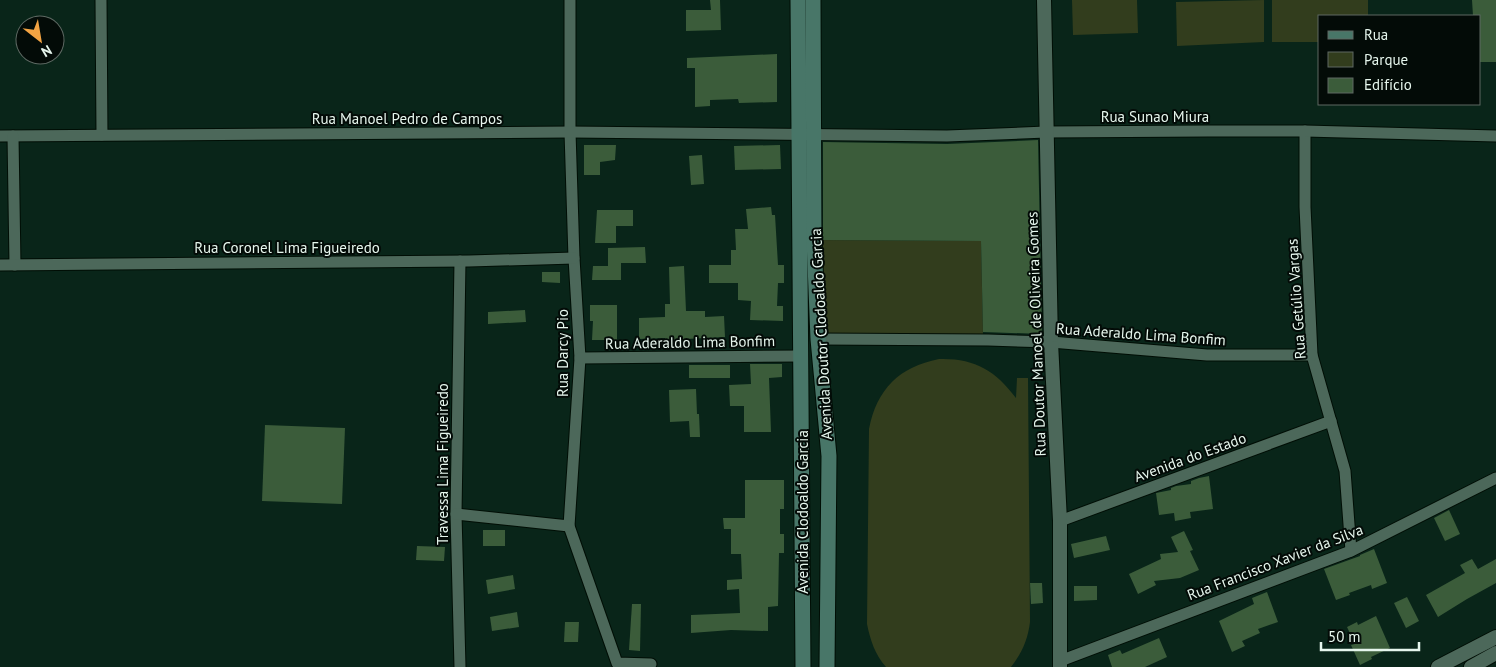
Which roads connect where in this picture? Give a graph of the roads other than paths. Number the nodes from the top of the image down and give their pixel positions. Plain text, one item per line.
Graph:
1 (101, 0) edge
2 (570, 0) edge
3 (798, 0) edge
4 (813, 0) edge
5 (1044, 0) edge
6 (1305, 131) junction
7 (570, 132) junction
8 (1046, 132) junction
9 (102, 135) junction
10 (806, 135) junction
11 (0, 136) edge
12 (14, 136) junction
13 (1496, 136) edge
14 (574, 258) junction
15 (460, 261) junction
16 (0, 265) edge
17 (15, 265) junction
18 (818, 340) junction
19 (1051, 342) junction
20 (1312, 355) junction
21 (801, 356) junction
22 (580, 358) junction
23 (1331, 421) junction
24 (1496, 478) edge
25 (456, 514) junction
26 (1060, 521) junction
27 (569, 526) junction
28 (802, 549) junction
29 (828, 549) junction
30 (1351, 551) junction
31 (802, 582) junction
32 (828, 582) junction
33 (1496, 637) edge
34 (460, 651) junction
35 (1496, 653) edge
36 (651, 664) dead end
37 (1060, 664) edge
38 (460, 667) edge
39 (469, 667) edge
40 (803, 667) edge
41 (827, 667) edge
42 (1438, 667) edge
43 (1471, 667) edge

1 - 9 street
2 - 7 street, Rua Darcy Pio
3 - 10 main road, Avenida Doutor Clodoaldo Garcia
4 - 10 main road, Avenida Doutor Clodoaldo Garcia
5 - 8 street, Rua Doutor Manoel de Oliveira Gomes
6 - 8 street, Rua Sunao Miura
6 - 13 street, Rua Sunao Miura
6 - 20 street, Rua Getúlio Vargas
7 - 9 street, Rua Manoel Pedro de Campos
7 - 10 street, Rua Manoel Pedro de Campos
7 - 14 street, Rua Darcy Pio
8 - 10 street, Rua Sunao Miura
8 - 19 street, Rua Doutor Manoel de Oliveira Gomes
9 - 12 street, Rua Manoel Pedro de Campos
10 - 18 main road, Avenida Doutor Clodoaldo Garcia
10 - 21 main road, Avenida Doutor Clodoaldo Garcia
11 - 12 street, Rua Manoel Pedro de Campos
12 - 17 street
14 - 15 street, Rua Coronel Lima Figueiredo
14 - 22 street, Rua Darcy Pio
15 - 17 street, Rua Coronel Lima Figueiredo
15 - 25 street, Travessa Lima Figueiredo
16 - 17 street, Rua Coronel Lima Figueiredo
18 - 19 street, Rua Aderaldo Lima Bonfim
18 - 29 main road, Avenida Doutor Clodoaldo Garcia
19 - 20 street, Rua Aderaldo Lima Bonfim
19 - 26 street, Rua Doutor Manoel de Oliveira Gomes
20 - 23 street, Rua Getúlio Vargas
21 - 22 street, Rua Aderaldo Lima Bonfim
21 - 28 main road, Avenida Clodoaldo Garcia
22 - 27 street, Rua Darcy Pio
23 - 26 street, Avenida do Estado
23 - 30 street, Rua Getúlio Vargas
24 - 30 street, Rua Francisco Xavier da Silva
25 - 27 street
25 - 34 street, Travessa Lima Figueiredo
26 - 37 street, Rua Doutor Manoel de Oliveira Gomes
27 - 36 street, Rua Darcy Pio
28 - 29 main road
28 - 31 main road, Avenida Clodoaldo Garcia
29 - 32 main road, Avenida Doutor Clodoaldo Garcia
30 - 37 street, Rua Francisco Xavier da Silva
31 - 32 main road
31 - 40 main road, Avenida Clodoaldo Garcia
32 - 41 main road, Avenida Doutor Clodoaldo Garcia
33 - 42 street
34 - 38 street, Travessa Lima Figueiredo
34 - 39 street
35 - 43 street

